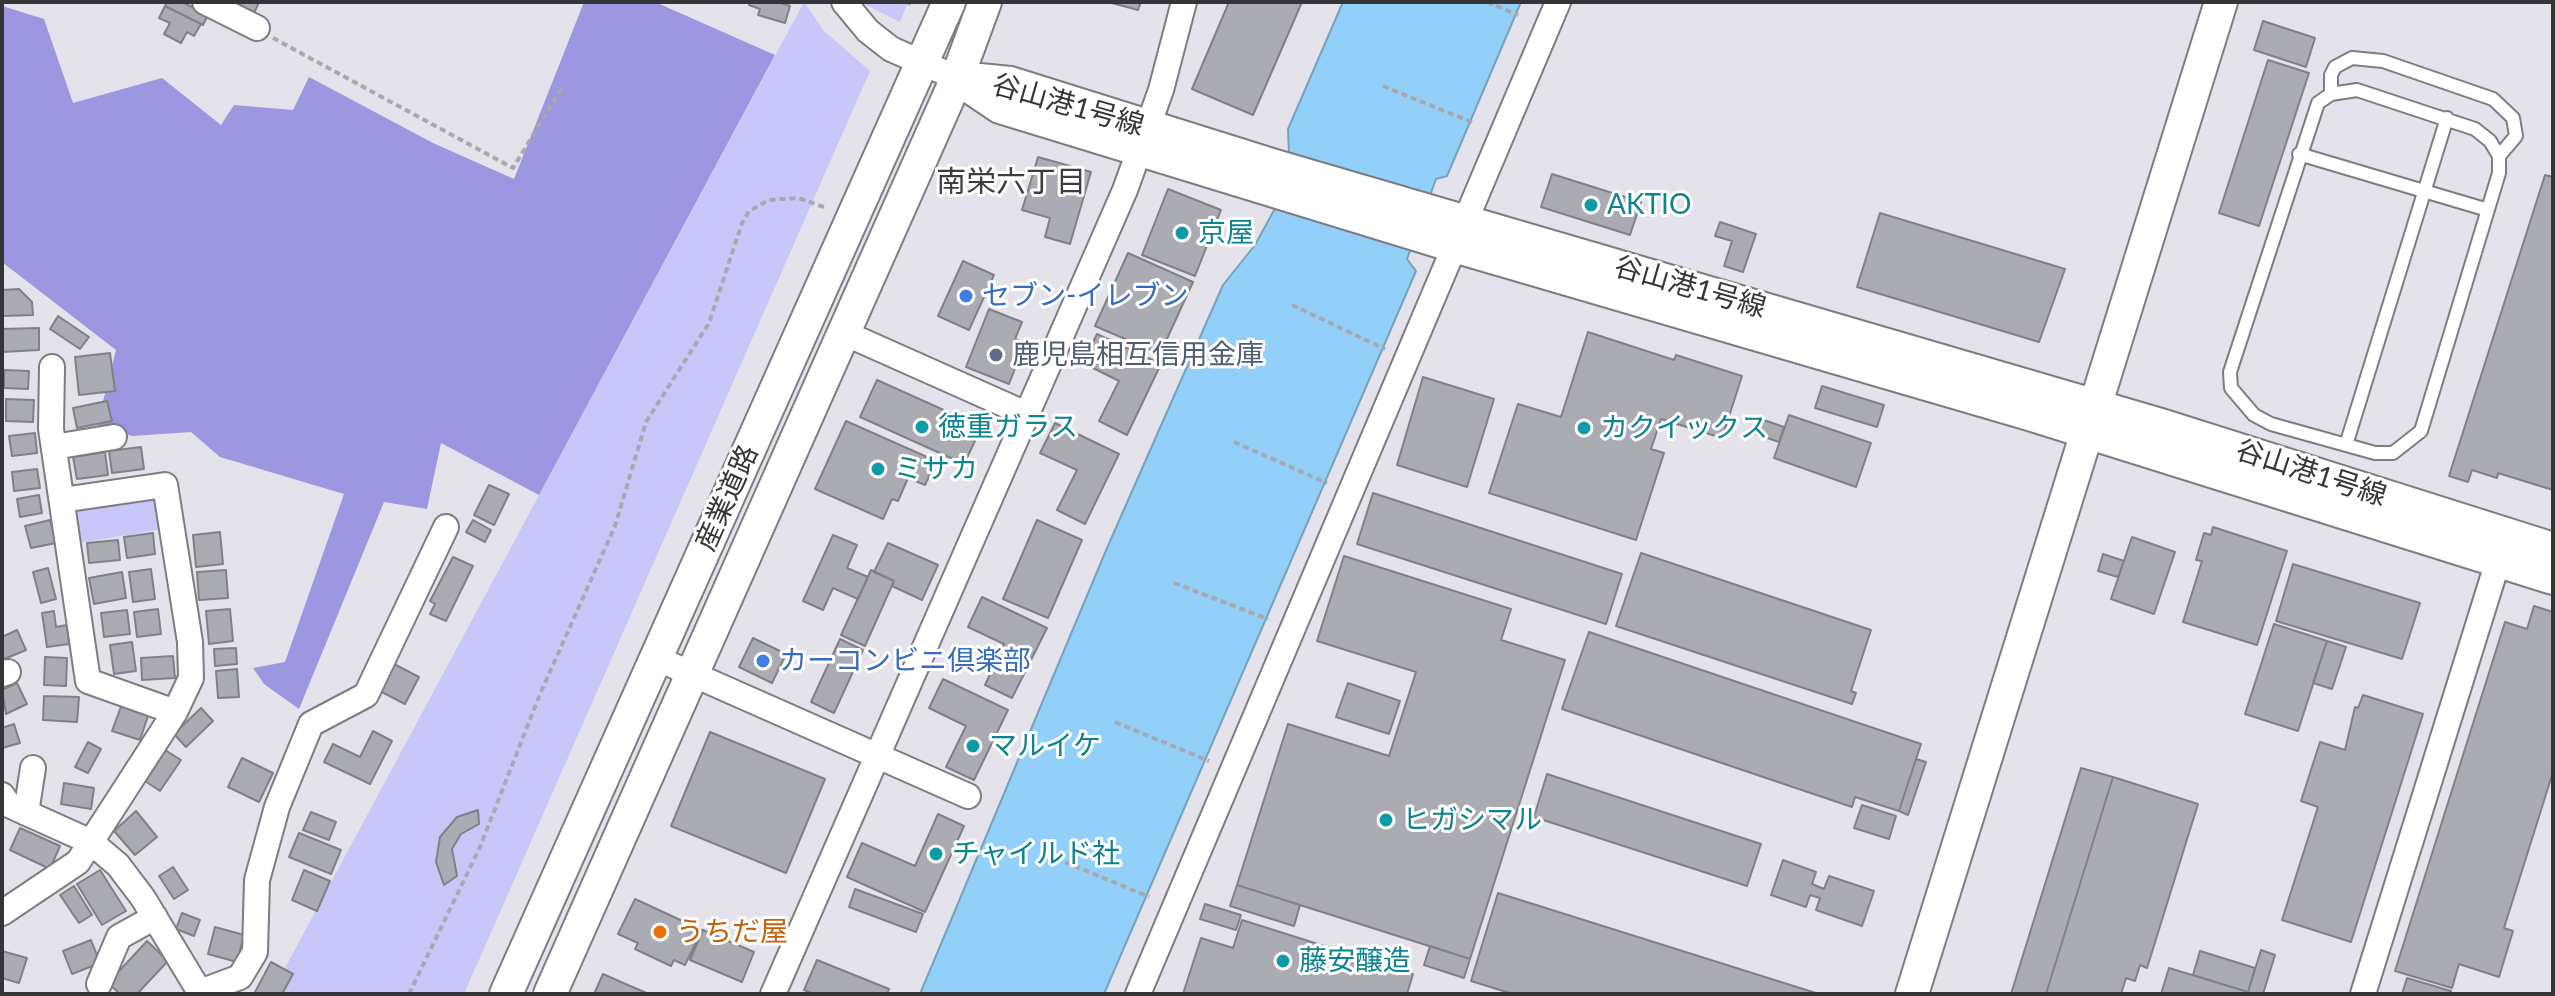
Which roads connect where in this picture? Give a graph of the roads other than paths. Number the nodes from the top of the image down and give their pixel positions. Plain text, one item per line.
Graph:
1 (205, 2) edge
2 (844, 2) edge
3 (949, 2) edge
4 (985, 2) edge
5 (1184, 2) edge
6 (1558, 2) edge
7 (2221, 2) edge
8 (257, 28) road end
9 (923, 63) junction
10 (957, 78) junction
11 (2331, 94) junction
12 (2447, 118) junction
13 (1143, 137) junction
14 (2299, 154) junction
15 (2499, 156) junction
16 (2424, 193) junction
17 (2488, 210) junction
18 (1460, 234) junction
19 (842, 332) junction
20 (52, 367) dead end
21 (1026, 414) junction
22 (2092, 419) junction
23 (114, 437) dead end
24 (2346, 445) junction
25 (54, 447) junction
26 (62, 500) junction
27 (446, 527) dead end
28 (2502, 548) junction
29 (2553, 549) edge
30 (2553, 578) edge
31 (656, 658) junction
32 (693, 674) junction
33 (175, 712) junction
34 (875, 755) junction
35 (33, 768) dead end
36 (2, 795) edge
37 (968, 796) dead end
38 (26, 813) junction
39 (91, 842) junction
40 (2, 913) edge
41 (155, 917) junction
42 (99, 984) dead end
43 (200, 993) edge
44 (506, 994) edge
45 (550, 994) edge
46 (773, 994) edge
47 (1138, 994) edge
48 (1912, 994) edge
49 (2363, 994) edge

1 - 8 street
2 - 9 street
3 - 9 street, 産業道路
4 - 10 street, 産業道路
5 - 13 street
6 - 18 street
7 - 22 street
9 - 10 street
9 - 31 street, 産業道路
10 - 13 street, 谷山港1号線
10 - 19 street, 産業道路
11 - 12 lane
11 - 14 lane
11 - 15 lane
12 - 15 lane
12 - 16 lane
13 - 18 street, 谷山港1号線
13 - 21 street
14 - 16 lane
14 - 24 lane
15 - 17 lane
16 - 17 lane
16 - 24 lane
17 - 24 lane
18 - 22 street, 谷山港1号線
18 - 47 street
19 - 21 street
19 - 32 street, 産業道路
20 - 25 street
21 - 34 street
22 - 28 street, 谷山港1号線
22 - 48 street
23 - 25 street
25 - 26 street
26 - 33 street
26 - 33 street
27 - 43 street
28 - 29 street, 谷山港1号線
28 - 30 street, 谷山港1号線
28 - 49 street
31 - 32 street
31 - 44 street, 産業道路
32 - 34 street
32 - 45 street, 産業道路
33 - 39 street
34 - 37 street
34 - 46 street
35 - 38 street
36 - 38 street
38 - 39 street
39 - 40 street
39 - 41 street
41 - 42 street
41 - 43 street

